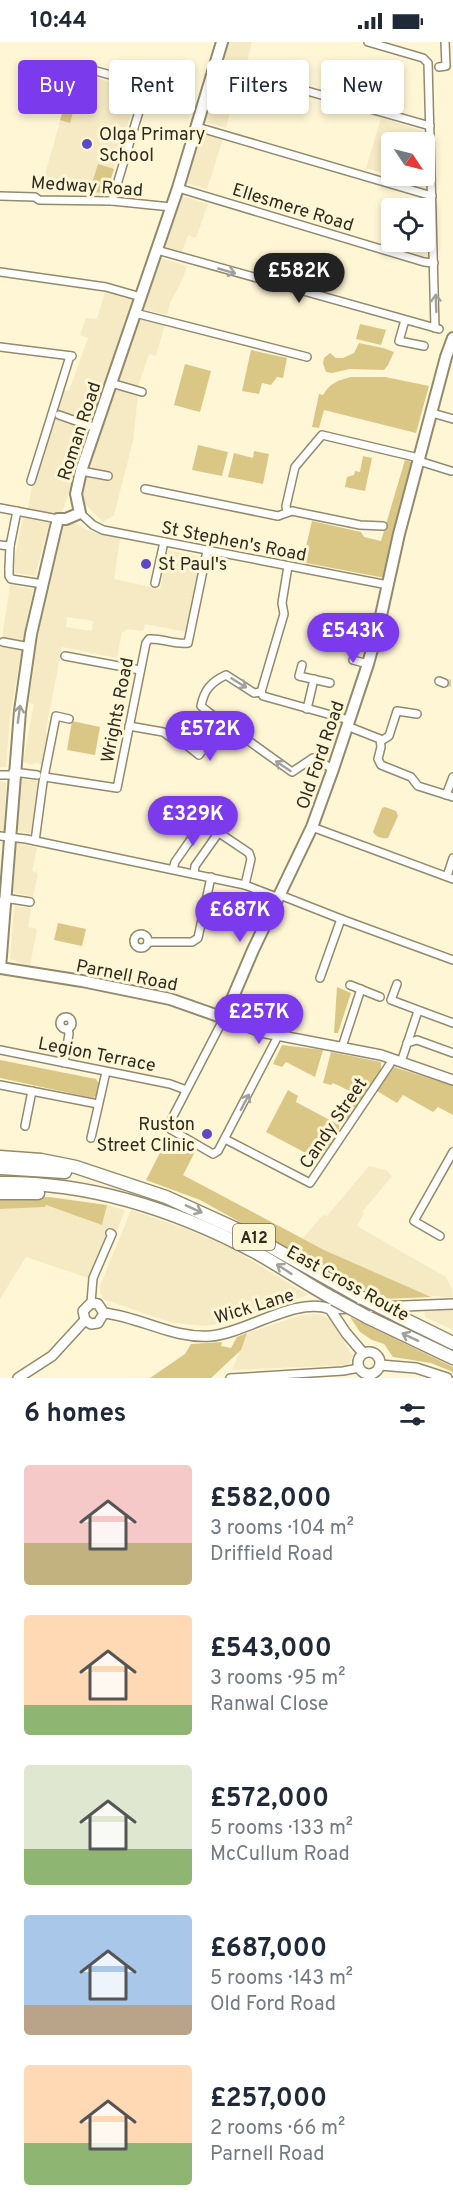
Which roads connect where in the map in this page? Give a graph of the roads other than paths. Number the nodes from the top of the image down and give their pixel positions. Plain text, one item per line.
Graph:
1 (222, 42) edge
2 (368, 42) edge
3 (445, 42) edge
4 (217, 60) edge
5 (431, 65) junction
6 (97, 71) edge
7 (309, 92) edge
8 (207, 93) edge
9 (430, 126) junction
10 (196, 127) junction
11 (178, 189) junction
12 (432, 195) junction
13 (0, 196) edge
14 (112, 201) junction
15 (171, 207) junction
16 (157, 250) junction
17 (434, 266) junction
18 (0, 272) edge
19 (141, 297) junction
20 (135, 313) junction
21 (405, 320) junction
22 (453, 338) edge
23 (424, 346) dead end
24 (0, 347) edge
25 (307, 357) dead end
26 (111, 383) junction
27 (142, 392) dead end
28 (432, 413) junction
29 (59, 415) dead end
30 (453, 419) edge
31 (96, 428) junction
32 (419, 459) junction
33 (81, 471) junction
34 (451, 471) dead end
35 (108, 476) dead end
36 (31, 481) dead end
37 (145, 489) dead end
38 (0, 508) edge
39 (17, 511) junction
40 (287, 512) junction
41 (80, 513) junction
42 (58, 519) junction
43 (383, 526) dead end
44 (164, 543) junction
45 (0, 544) edge
46 (10, 546) junction
47 (207, 551) junction
48 (288, 566) junction
49 (155, 583) dead end
50 (43, 584) junction
51 (388, 585) junction
52 (3, 642) dead end
53 (30, 647) junction
54 (64, 656) dead end
55 (353, 660) dead end
56 (368, 664) junction
57 (302, 665) dead end
58 (140, 670) junction
59 (314, 679) junction
60 (330, 683) dead end
61 (261, 692) junction
62 (307, 708) junction
63 (207, 711) junction
64 (417, 714) dead end
65 (69, 720) dead end
66 (222, 723) junction
67 (348, 723) junction
68 (129, 726) junction
69 (381, 741) junction
70 (184, 744) junction
71 (333, 769) junction
72 (13, 774) junction
73 (0, 775) edge
74 (41, 776) junction
75 (453, 777) edge
76 (450, 796) edge
77 (312, 826) junction
78 (219, 832) junction
79 (4, 836) edge
80 (35, 841) junction
81 (453, 858) edge
82 (173, 869) junction
83 (194, 873) junction
84 (211, 877) junction
85 (450, 878) edge
86 (245, 885) junction
87 (280, 897) junction
88 (3, 901) edge
89 (30, 902) dead end
90 (340, 920) junction
91 (148, 942) dead end
92 (452, 957) edge
93 (0, 968) edge
94 (320, 978) dead end
95 (397, 984) dead end
96 (350, 985) dead end
97 (361, 989) junction
98 (380, 996) dead end
99 (418, 1011) junction
100 (224, 1018) junction
101 (453, 1023) edge
102 (68, 1029) dead end
103 (279, 1036) junction
104 (407, 1043) junction
105 (342, 1047) junction
106 (0, 1050) edge
107 (453, 1053) edge
108 (396, 1060) junction
109 (64, 1063) junction
110 (106, 1072) junction
111 (453, 1080) edge
112 (0, 1085) edge
113 (186, 1090) junction
114 (32, 1091) junction
115 (98, 1104) junction
116 (25, 1126) dead end
117 (91, 1138) dead end
118 (225, 1139) junction
119 (453, 1152) edge
120 (0, 1157) edge
121 (0, 1168) edge
122 (0, 1183) edge
123 (139, 1188) junction
124 (0, 1193) edge
125 (126, 1199) junction
126 (110, 1233) dead end
127 (440, 1236) dead end
128 (91, 1303) junction
129 (332, 1304) junction
130 (453, 1304) edge
131 (104, 1313) junction
132 (85, 1320) junction
133 (453, 1342) edge
134 (363, 1353) junction
135 (453, 1358) edge
136 (380, 1365) junction
137 (359, 1368) junction
138 (274, 1376) edge
139 (371, 1376) edge
140 (18, 1378) edge
141 (230, 1378) edge
142 (447, 1378) edge

1 - 4 main road, Roman Road
2 - 5 street
3 - 5 street
5 - 9 street
6 - 14 street
7 - 9 street
8 - 10 main road, Roman Road
9 - 12 street
10 - 11 main road, Roman Road
10 - 12 street
11 - 15 main road, Roman Road
11 - 17 street, Ellesmere Road
12 - 17 street
13 - 14 street, Medway Road
14 - 15 street, Medway Road
15 - 16 main road, Roman Road
16 - 19 main road, Roman Road
16 -> 21 street
21 -> 17 street
18 - 19 street
19 - 20 main road, Roman Road
20 - 25 street
20 - 26 main road, Roman Road
21 - 23 street
22 - 28 main road, Old Ford Road
24 - 36 street
26 - 27 street
26 - 31 main road, Roman Road
28 - 30 street
28 - 32 main road, Old Ford Road
29 - 31 street
31 - 33 main road, Roman Road
32 - 34 street
32 - 40 street
32 - 51 main road, Old Ford Road
33 - 35 street
33 - 41 main road, Roman Road
37 - 40 street
38 - 39 street
39 - 42 street
39 - 46 street
40 - 43 street
41 - 42 main road
41 - 44 street, St Stephen's Road
42 - 50 main road
44 - 47 street, St Stephen's Road
44 - 49 street
45 - 46 street
46 - 50 street
47 - 48 street, St Stephen's Road
47 - 58 street, Wrights Road
48 - 51 street, St Stephen's Road
48 - 61 street
50 - 53 main road
51 - 56 main road, Old Ford Road
52 - 53 street
72 -> 53 main road
54 - 58 street
55 - 56 street
56 - 67 main road, Old Ford Road
57 - 59 street
58 - 68 street, Wrights Road
59 - 60 street
59 - 62 street
61 - 62 street
63 -> 61 street
62 - 67 street
63 - 66 street
63 - 70 street
64 - 69 street
65 - 74 street
66 - 70 street
71 -> 66 street
67 - 69 street
67 - 71 main road, Old Ford Road
68 - 70 street
68 - 74 street, Wrights Road
69 - 76 street
71 - 77 main road, Old Ford Road
72 - 73 street
72 - 74 street
72 - 79 main road
74 - 80 street
75 - 76 street
77 - 85 street
77 - 87 main road, Old Ford Road
78 - 82 street
78 - 83 street
78 - 86 street
79 - 80 street
79 - 88 main road
80 - 82 street
81 - 85 street
82 - 83 street
83 - 84 street
84 - 86 street
84 - 91 street
86 - 87 street
87 - 90 street
87 - 100 main road, Old Ford Road
88 - 89 street
88 - 93 main road
90 - 92 street
90 - 94 street
93 - 100 main road, Parnell Road
95 - 99 street
96 - 97 street
97 - 98 street
97 - 105 street
99 - 101 street
99 - 104 street
100 - 103 street, Parnell Road
100 - 113 street, Old Ford Road
102 - 109 street
103 - 105 street, Parnell Road
118 -> 103 street
104 - 107 street
104 - 108 street
105 - 108 street, Parnell Road
106 - 109 street, Legion Terrace
108 - 111 street, Parnell Road
108 - 118 street, Candy Street
109 - 110 street, Legion Terrace
110 - 113 street, Legion Terrace
110 - 115 street
112 - 114 street
113 - 118 street, Old Ford Road
114 - 115 street
114 - 116 street
115 - 117 street
119 - 127 street
120 - 123 highway, A12
121 - 123 highway, A12
122 - 125 highway, A12
123 -> 133 highway, East Cross Route / A12, bridge
124 - 125 highway, A12
129 -> 125 highway, East Cross Route / A12
126 - 128 street
128 - 131 street, Wick Lane
128 - 132 street
129 - 130 street, Wick Lane
129 - 131 street, Wick Lane
129 - 134 street
135 -> 129 highway, East Cross Route / A12, bridge
131 - 132 street
132 - 140 street
134 - 136 street
134 - 137 street
136 - 139 street
136 - 142 street
137 - 138 street
137 - 139 street
138 - 141 street

